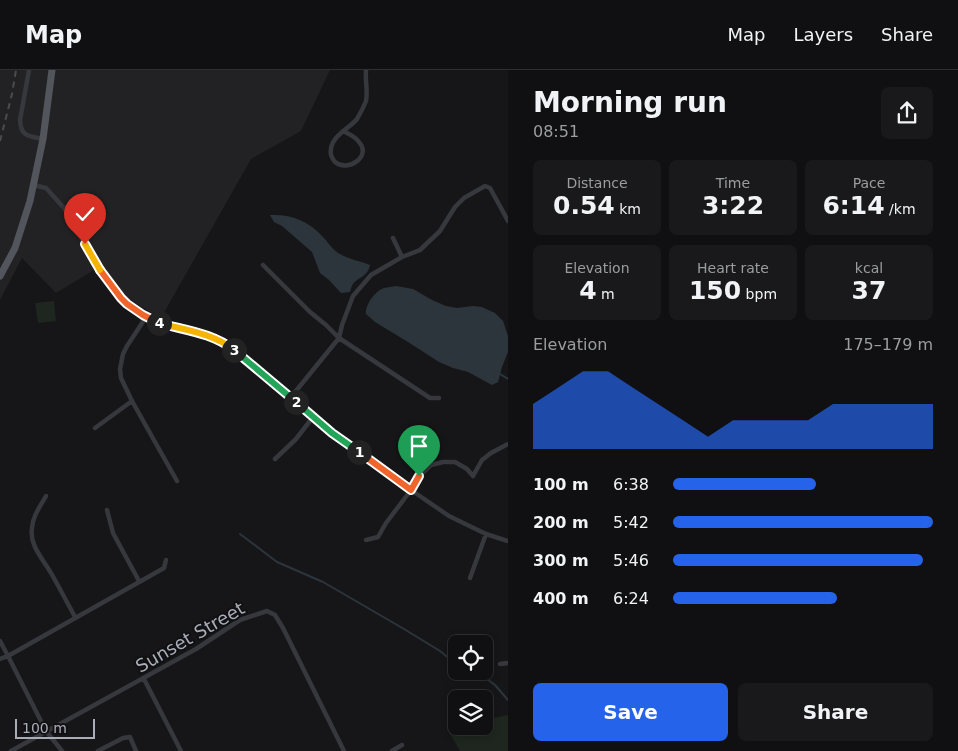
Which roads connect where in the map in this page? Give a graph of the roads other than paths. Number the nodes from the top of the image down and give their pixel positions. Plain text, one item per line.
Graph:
1 (29, 70) edge
2 (52, 70) edge
3 (366, 70) edge
4 (343, 131) junction
5 (43, 139) junction
6 (33, 184) junction
7 (508, 221) edge
8 (393, 238) dead end
9 (402, 257) junction
10 (263, 265) dead end
11 (0, 276) edge
12 (146, 317) junction
13 (339, 338) junction
14 (291, 397) junction
15 (439, 398) dead end
16 (132, 401) junction
17 (313, 417) junction
18 (95, 428) dead end
19 (508, 444) edge
20 (275, 458) dead end
21 (177, 481) dead end
22 (411, 490) junction
23 (46, 496) dead end
24 (107, 510) dead end
25 (486, 534) junction
26 (366, 540) dead end
27 (508, 541) edge
28 (166, 560) dead end
29 (470, 578) dead end
30 (139, 582) junction
31 (75, 617) junction
32 (0, 641) edge
33 (8, 656) junction
34 (0, 659) edge
35 (508, 663) edge
36 (500, 664) dead end
37 (144, 679) junction
38 (46, 731) junction
39 (402, 745) dead end
40 (11, 751) edge
41 (62, 751) edge
42 (98, 751) edge
43 (136, 751) edge
44 (181, 751) edge
45 (344, 751) edge
46 (392, 751) edge

1 - 5 street
2 - 5 main road
3 - 4 street
4 - 4 street
5 - 6 main road
6 - 11 main road
6 - 12 street
7 - 9 street
8 - 9 street
9 - 13 street
10 - 13 street
12 - 14 street
12 - 16 street
13 - 14 street
13 - 15 street
14 - 17 street
16 - 18 street
16 - 21 street
17 - 20 street
17 - 22 street
19 - 22 street
22 - 25 street
22 - 26 street
23 - 31 street
24 - 30 street
25 - 27 street
25 - 29 street
28 - 30 street
30 - 31 street
31 - 33 street
32 - 33 street
33 - 34 street
33 - 38 street
35 - 36 street
37 - 38 street, Sunset Street
37 - 44 street
37 - 45 street, Sunset Street
38 - 40 street, Sunset Street
38 - 41 street
39 - 46 street
42 - 43 street

